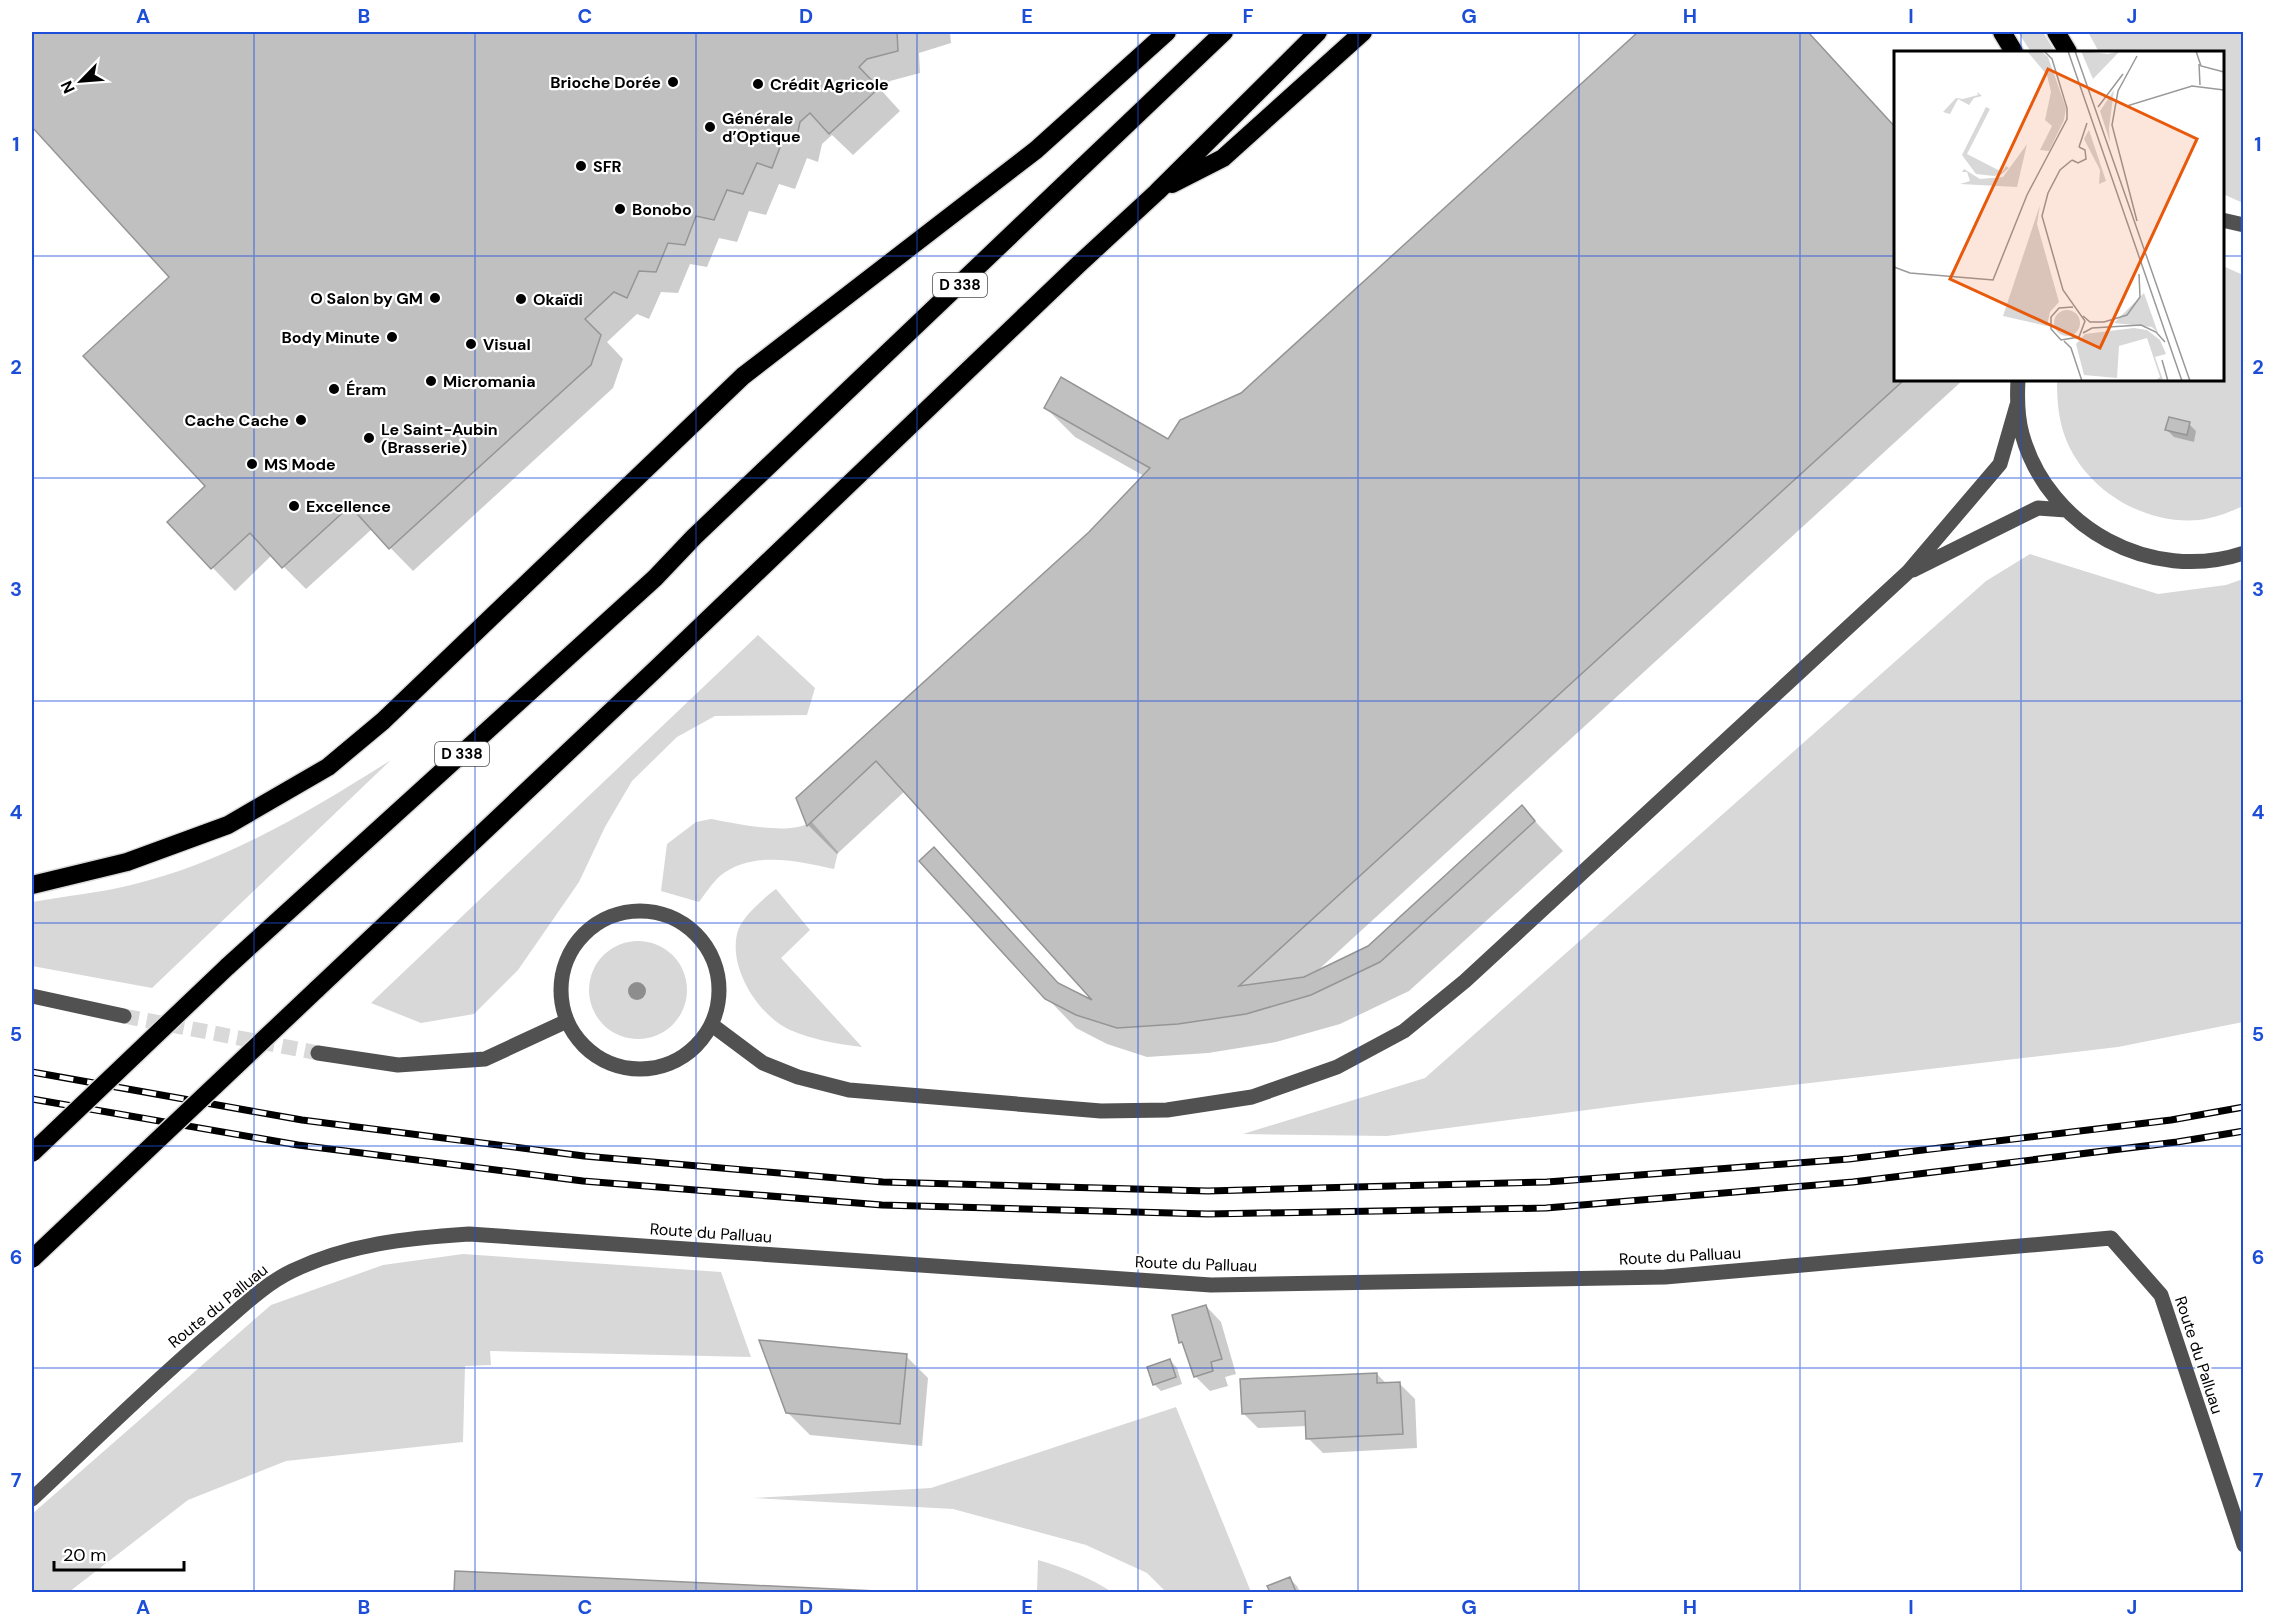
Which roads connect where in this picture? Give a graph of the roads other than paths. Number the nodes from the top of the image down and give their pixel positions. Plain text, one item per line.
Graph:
1 (1167, 32) edge
2 (1224, 32) edge
3 (1318, 32) edge
4 (1363, 32) edge
5 (2002, 32) edge
6 (2056, 32) edge
7 (2013, 51) edge
8 (2067, 51) edge
9 (1157, 192) junction
10 (2224, 219) edge
11 (2244, 225) edge
12 (2018, 381) edge
13 (2017, 405) junction
14 (2066, 510) junction
15 (2244, 553) edge
16 (1908, 572) junction
17 (32, 885) edge
18 (32, 996) edge
19 (124, 1016) tunnel mouth
20 (567, 1021) junction
21 (712, 1025) junction
22 (318, 1053) tunnel mouth
23 (32, 1153) edge
24 (32, 1259) edge
25 (32, 1499) edge
26 (2244, 1545) edge

1 - 17 highway
2 - 23 highway, D 338, bridge
3 - 9 highway
4 - 9 highway
5 - 7 highway
6 - 8 highway
9 - 24 highway, bridge
10 - 11 street
12 - 13 street
13 - 14 street
13 - 16 street
14 - 15 street
14 - 16 street
16 - 21 street
18 - 19 street
20 - 21 street
20 - 21 street
20 - 22 street
25 - 26 street, Route du Palluau

